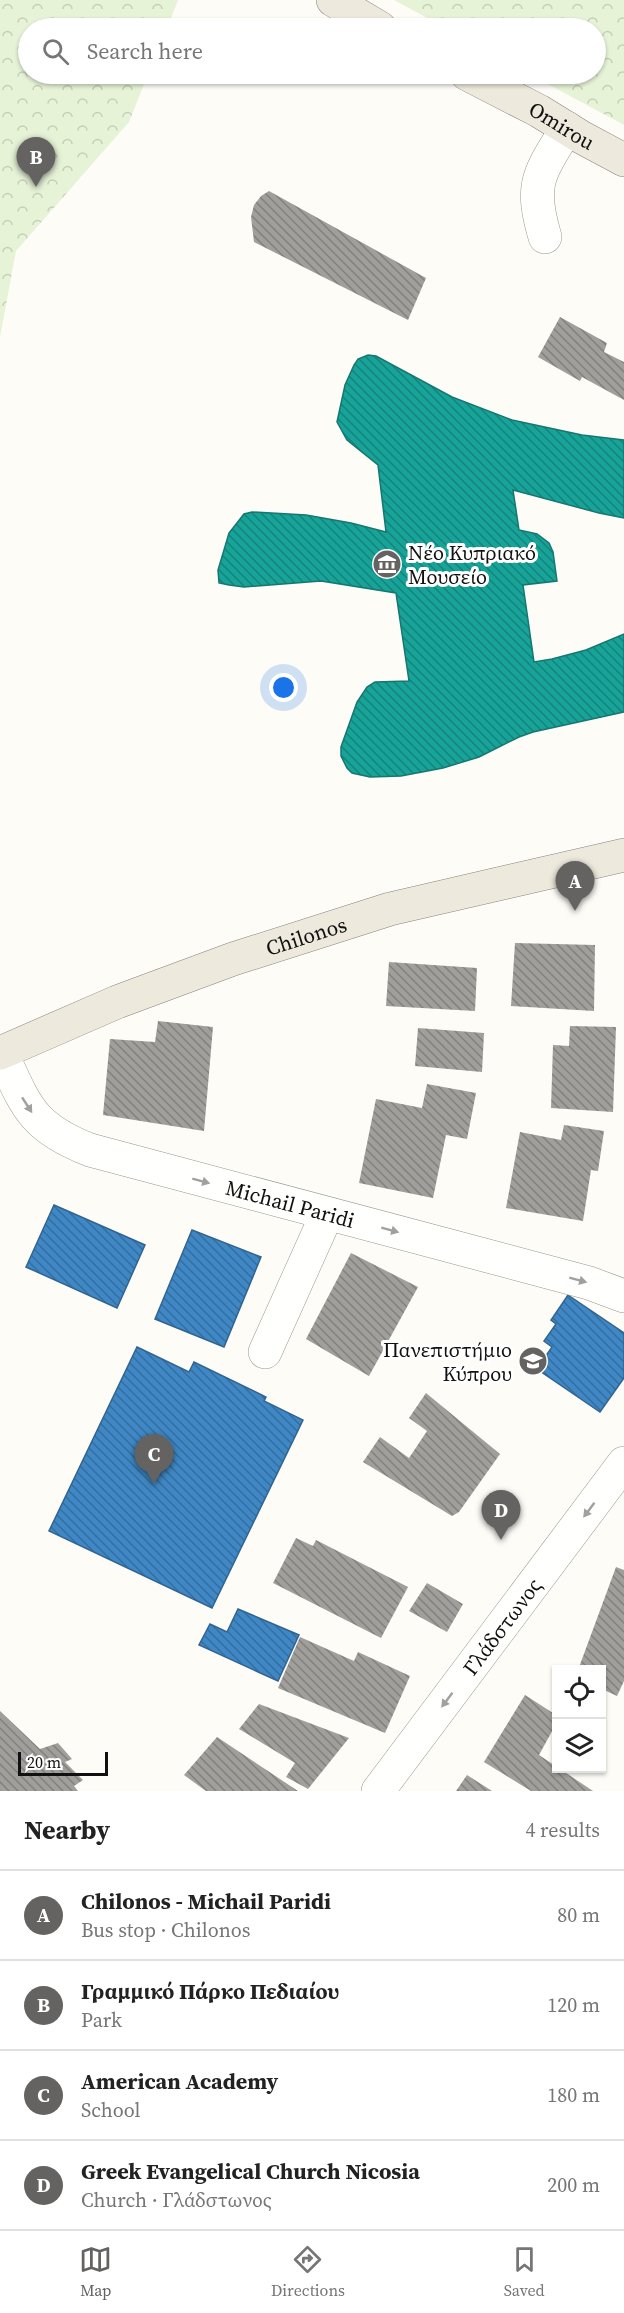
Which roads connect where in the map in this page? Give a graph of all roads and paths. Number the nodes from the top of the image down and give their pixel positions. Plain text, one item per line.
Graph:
1 (333, 0) edge
2 (363, 18) edge
3 (486, 84) edge
4 (567, 128) junction
5 (624, 160) edge
6 (545, 237) dead end
7 (624, 855) edge
8 (1, 1053) edge
9 (327, 1214) junction
10 (624, 1296) edge
11 (265, 1352) dead end
12 (624, 1463) edge
13 (378, 1791) edge

1 - 2 main road
3 - 4 main road, Omirou
4 - 5 main road, Omirou
4 - 6 street
7 - 8 main road, Chilonos
8 -> 9 street, Michail Paridi
9 -> 10 street, Michail Paridi
9 - 11 street
12 -> 13 street, Γλάδστωνος

